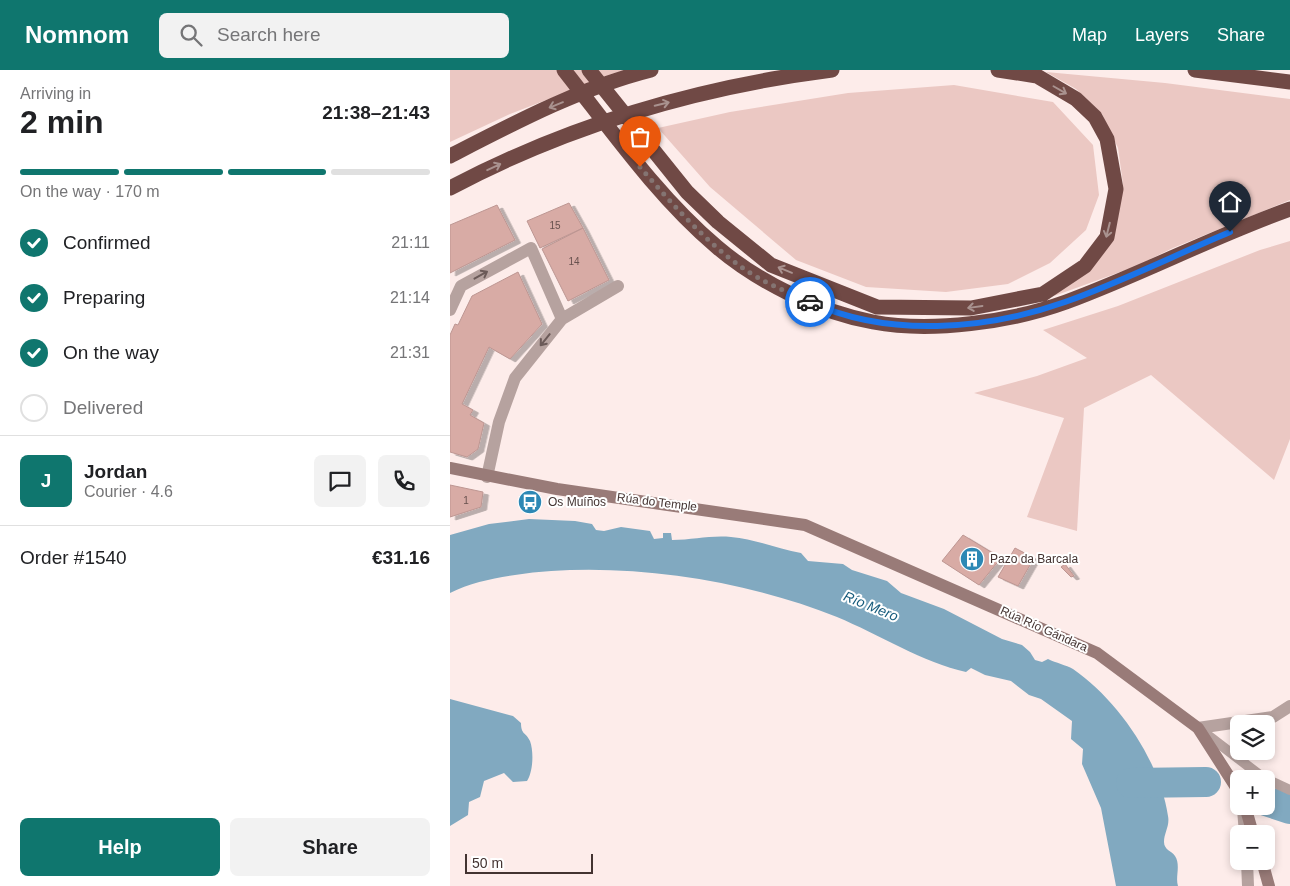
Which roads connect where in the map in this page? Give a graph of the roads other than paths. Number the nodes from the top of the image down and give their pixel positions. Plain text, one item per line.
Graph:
1 (564, 70) edge
2 (589, 70) edge
3 (651, 70) edge
4 (832, 70) edge
5 (998, 70) edge
6 (1195, 70) edge
7 (1290, 82) edge
8 (450, 156) edge
9 (450, 188) edge
10 (1290, 209) edge
11 (618, 286) dead end
12 (450, 310) edge
13 (562, 319) junction
14 (450, 468) edge
15 (487, 477) junction
16 (805, 525) joint
17 (1290, 706) edge
18 (1198, 728) junction
19 (1254, 770) edge
20 (1230, 778) edge
21 (1275, 783) edge
22 (1290, 790) edge
23 (1247, 870) edge
24 (1265, 870) edge
25 (1248, 886) edge
26 (1270, 886) edge

1 - 10 highway
5 -> 2 highway
3 -> 8 highway
9 -> 4 highway
6 - 7 highway
11 - 13 street
12 -> 13 street
13 -> 15 street
14 - 15 main road, Rúa do Temple
15 - 16 main road, Rúa do Temple
16 - 18 main road, Rúa Río Gándara
17 - 18 street
18 - 19 lane
18 - 20 main road, Rúa Río Gándara
21 - 22 lane
23 - 25 street
24 - 26 main road

